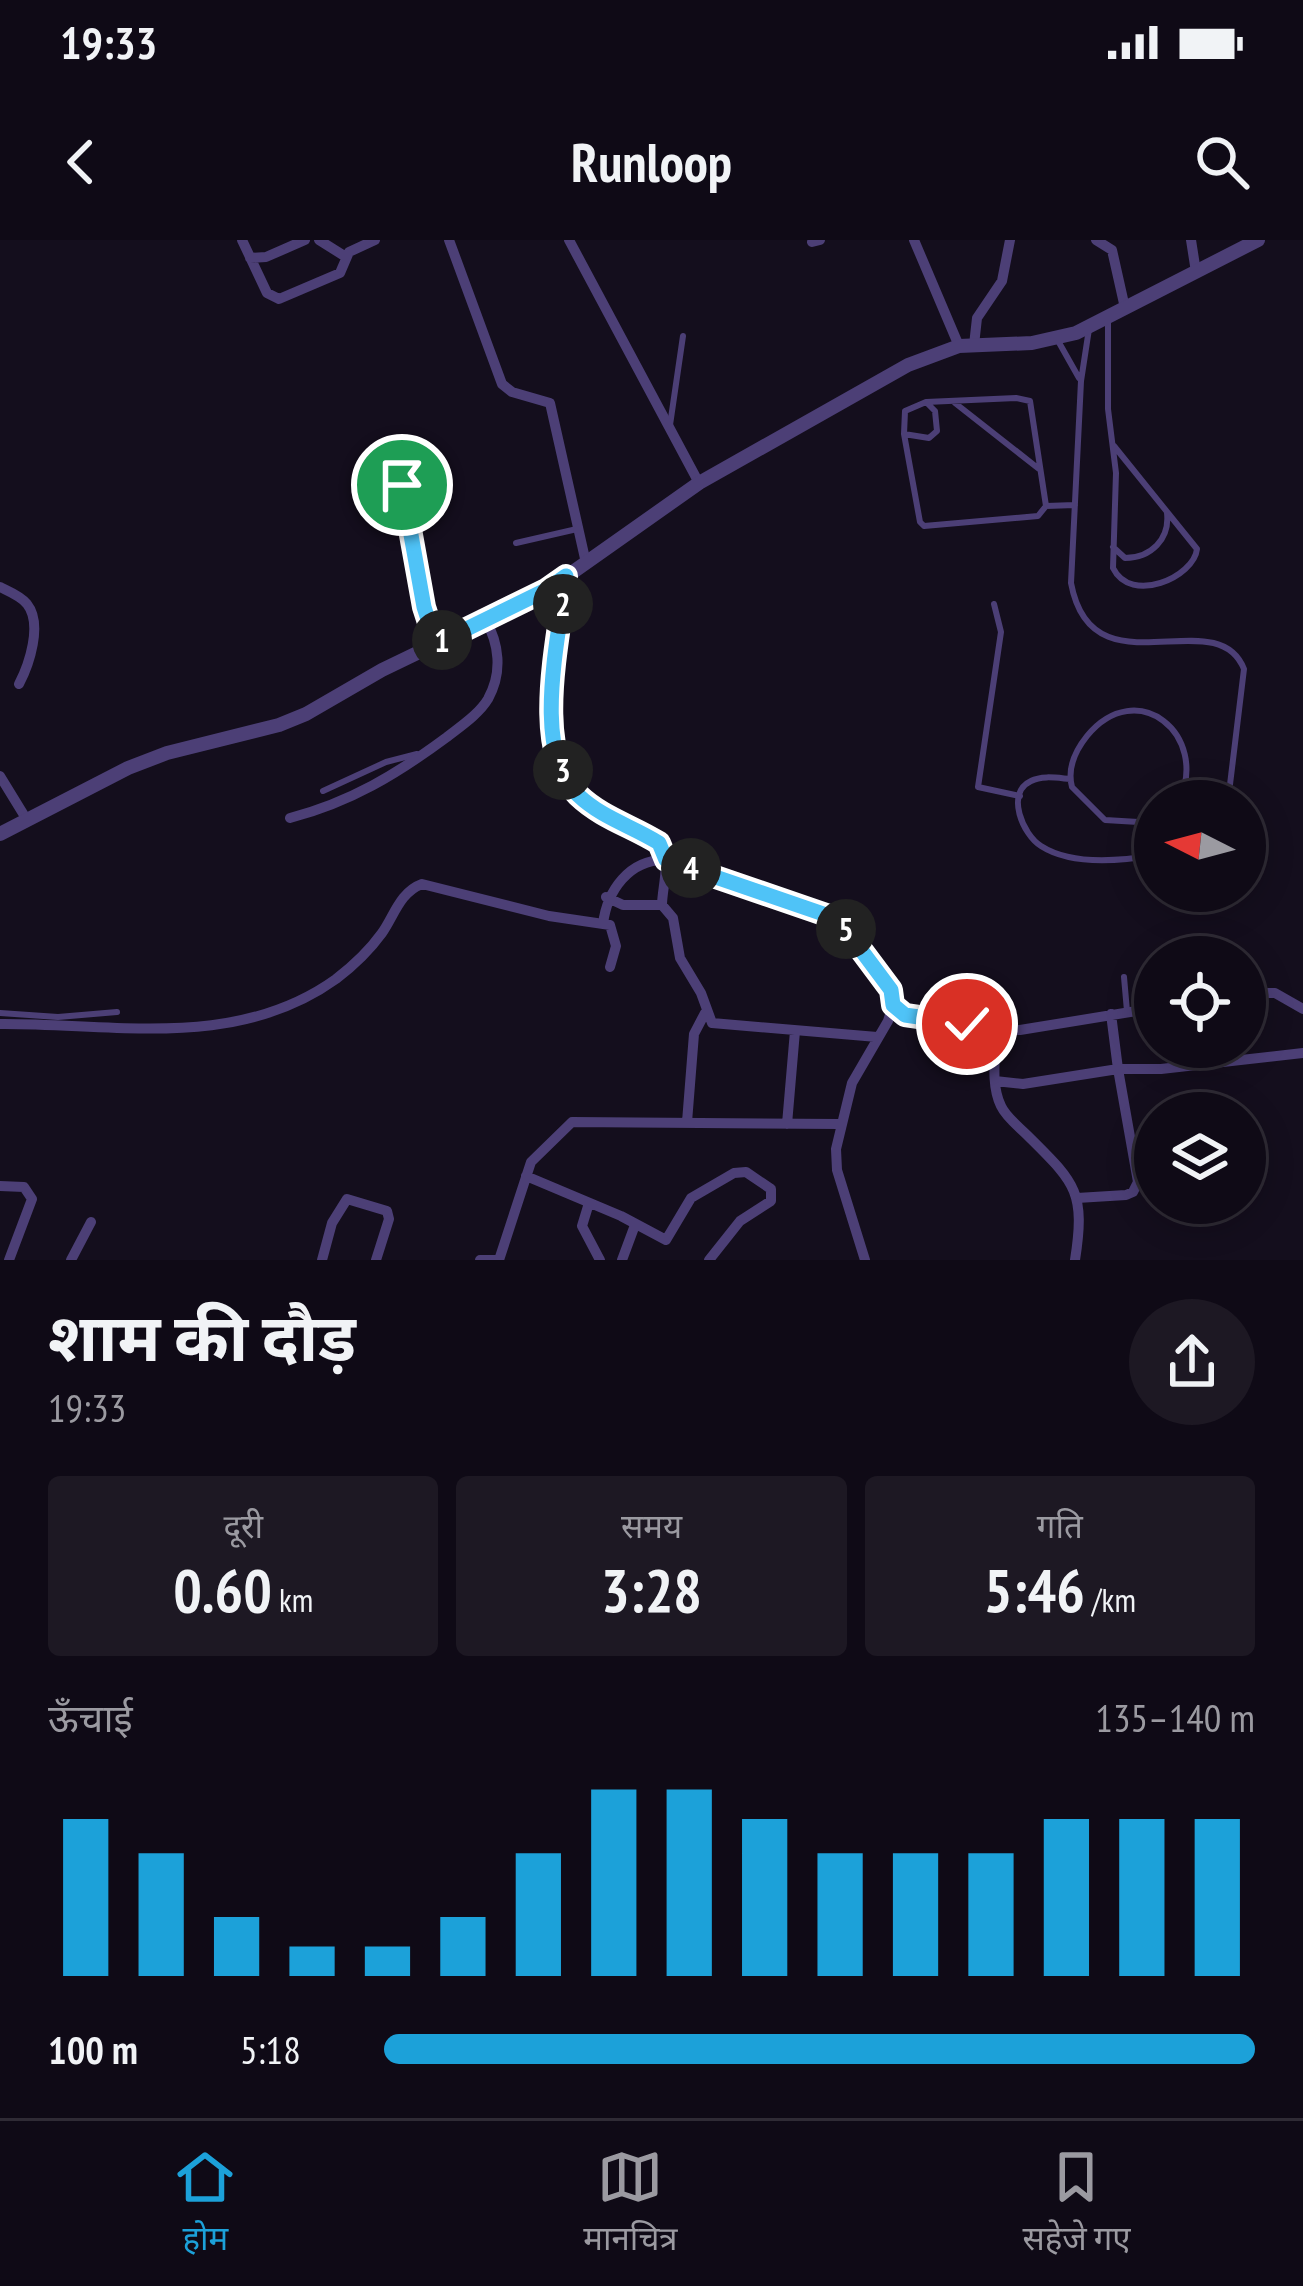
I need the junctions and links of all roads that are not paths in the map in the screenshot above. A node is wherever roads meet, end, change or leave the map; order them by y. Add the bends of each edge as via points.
1 (242, 240) edge
2 (305, 240) edge
3 (319, 240) edge
4 (449, 240) edge
5 (569, 240) edge
6 (914, 240) edge
7 (1010, 240) edge
8 (1096, 240) edge
9 (1191, 240) edge
10 (1258, 240) edge
11 (371, 241) edge
12 (346, 257) junction
13 (250, 258) junction
14 (1196, 272) junction
15 (1125, 308) junction
16 (1108, 316) junction
17 (1090, 326) junction
18 (683, 336) dead end
19 (1057, 339) junction
20 (966, 345) junction
21 (1081, 381) junction
22 (952, 400) junction
23 (926, 402) junction
24 (669, 428) junction
25 (904, 434) junction
26 (1114, 446) junction
27 (381, 448) dead end
28 (1039, 469) junction
29 (699, 483) junction
30 (1076, 505) junction
31 (1046, 506) junction
32 (1166, 508) junction
33 (578, 529) junction
34 (516, 543) dead end
35 (1111, 544) junction
36 (586, 563) junction
37 (566, 576) junction
38 (0, 587) edge
39 (994, 604) dead end
40 (485, 619) junction
41 (436, 644) junction
42 (19, 685) dead end
43 (427, 753) junction
44 (0, 776) edge
45 (1070, 779) junction
46 (1182, 780) edge
47 (1231, 780) edge
48 (323, 791) dead end
49 (1020, 796) junction
50 (290, 818) dead end
51 (27, 820) junction
52 (1134, 822) edge
53 (0, 834) edge
54 (1134, 859) edge
55 (666, 860) junction
56 (606, 897) junction
57 (662, 905) junction
58 (603, 924) junction
59 (610, 967) dead end
60 (1124, 977) dead end
61 (1266, 994) edge
62 (893, 1005) junction
63 (1303, 1008) edge
64 (1134, 1010) edge
65 (1127, 1011) junction
66 (0, 1012) edge
67 (117, 1012) dead end
68 (705, 1013) junction
69 (1111, 1014) junction
70 (0, 1024) edge
71 (996, 1030) junction
72 (795, 1031) junction
73 (877, 1037) junction
74 (1303, 1053) edge
75 (1118, 1069) junction
76 (995, 1081) junction
77 (687, 1122) junction
78 (787, 1124) junction
79 (839, 1124) junction
80 (526, 1176) junction
81 (0, 1186) edge
82 (1077, 1198) junction
83 (589, 1202) junction
84 (91, 1222) dead end
85 (635, 1225) junction
86 (9, 1260) edge
87 (71, 1260) edge
88 (322, 1260) edge
89 (376, 1260) edge
90 (480, 1260) edge
91 (600, 1260) edge
92 (622, 1260) edge
93 (709, 1260) edge
94 (865, 1260) edge
95 (1075, 1260) edge

1 - 13 street
2 - 13 street
3 - 12 street
4 - 33 street via 502,384 550,403
5 - 24 street
6 - 20 street
7 - 20 street via 1002,281
8 - 15 street via 1112,250
9 - 14 street
10 - 14 street
11 - 12 street
12 - 13 street via 340,273 286,298 267,293
14 - 15 street
15 - 16 street
16 - 17 street
16 - 26 lane
17 - 19 street
17 - 21 lane
18 - 24 lane
19 - 20 street
19 - 21 lane
20 - 29 street via 908,364
21 - 30 lane
22 - 23 lane
22 - 28 lane
22 - 28 lane via 1030,401
23 - 25 lane via 905,411
23 - 25 lane via 937,431 929,438
24 - 29 street
25 - 31 lane via 924,526 1038,516
26 - 32 lane
26 - 35 lane
27 - 41 lane via 402,485
28 - 31 lane
29 - 36 street
30 - 31 lane
30 - 47 lane via 1071,583 1088,625 1131,644 1206,640 1238,654 1244,670
32 - 35 lane via 1160,543 1136,558
32 - 35 lane via 1197,549 1189,568 1131,587 1113,568
33 - 34 lane
33 - 36 street
36 - 37 street
37 - 40 street
37 - 55 street via 553,746 574,792 659,843
38 - 42 street via 31,614 32,650
39 - 49 lane via 1001,632 978,788
40 - 41 street
40 - 43 street via 499,649 488,699
41 - 51 street via 306,714 128,768
43 - 48 lane
43 - 50 street via 346,800
44 - 51 street
45 - 46 lane via 1074,756 1102,718 1151,712 1185,752
45 - 49 lane via 1031,780
45 - 52 lane via 1105,820
49 - 54 lane via 1023,824 1037,844 1066,857
51 - 53 street
55 - 56 street via 643,863
55 - 57 street
55 - 62 street via 838,919 891,990
56 - 57 street
56 - 58 street
57 - 68 street
58 - 59 street via 616,938
58 - 70 street via 422,884 356,964 284,1009 178,1030
60 - 65 lane
61 - 63 street
62 - 71 street via 905,1015
62 - 73 street
64 - 65 street
65 - 69 street
66 - 67 lane
68 - 72 street via 731,1027
68 - 77 street via 694,1034
69 - 71 street
69 - 75 street
71 - 76 street
72 - 73 street
72 - 78 street
73 - 79 street
74 - 75 street
75 - 76 street
75 - 82 street via 1138,1182 1126,1195
76 - 82 street via 1003,1111 1061,1169
77 - 78 street
77 - 80 street via 572,1122 536,1155
78 - 79 street
79 - 94 street via 837,1170
80 - 83 street
80 - 90 street via 499,1260
81 - 86 street via 24,1187 32,1198
82 - 95 street
83 - 85 street
83 - 91 street via 582,1226
84 - 87 street
85 - 92 street
85 - 93 street via 666,1240 698,1193 746,1172 771,1189 771,1201 740,1222
88 - 89 street via 347,1199 387,1211

